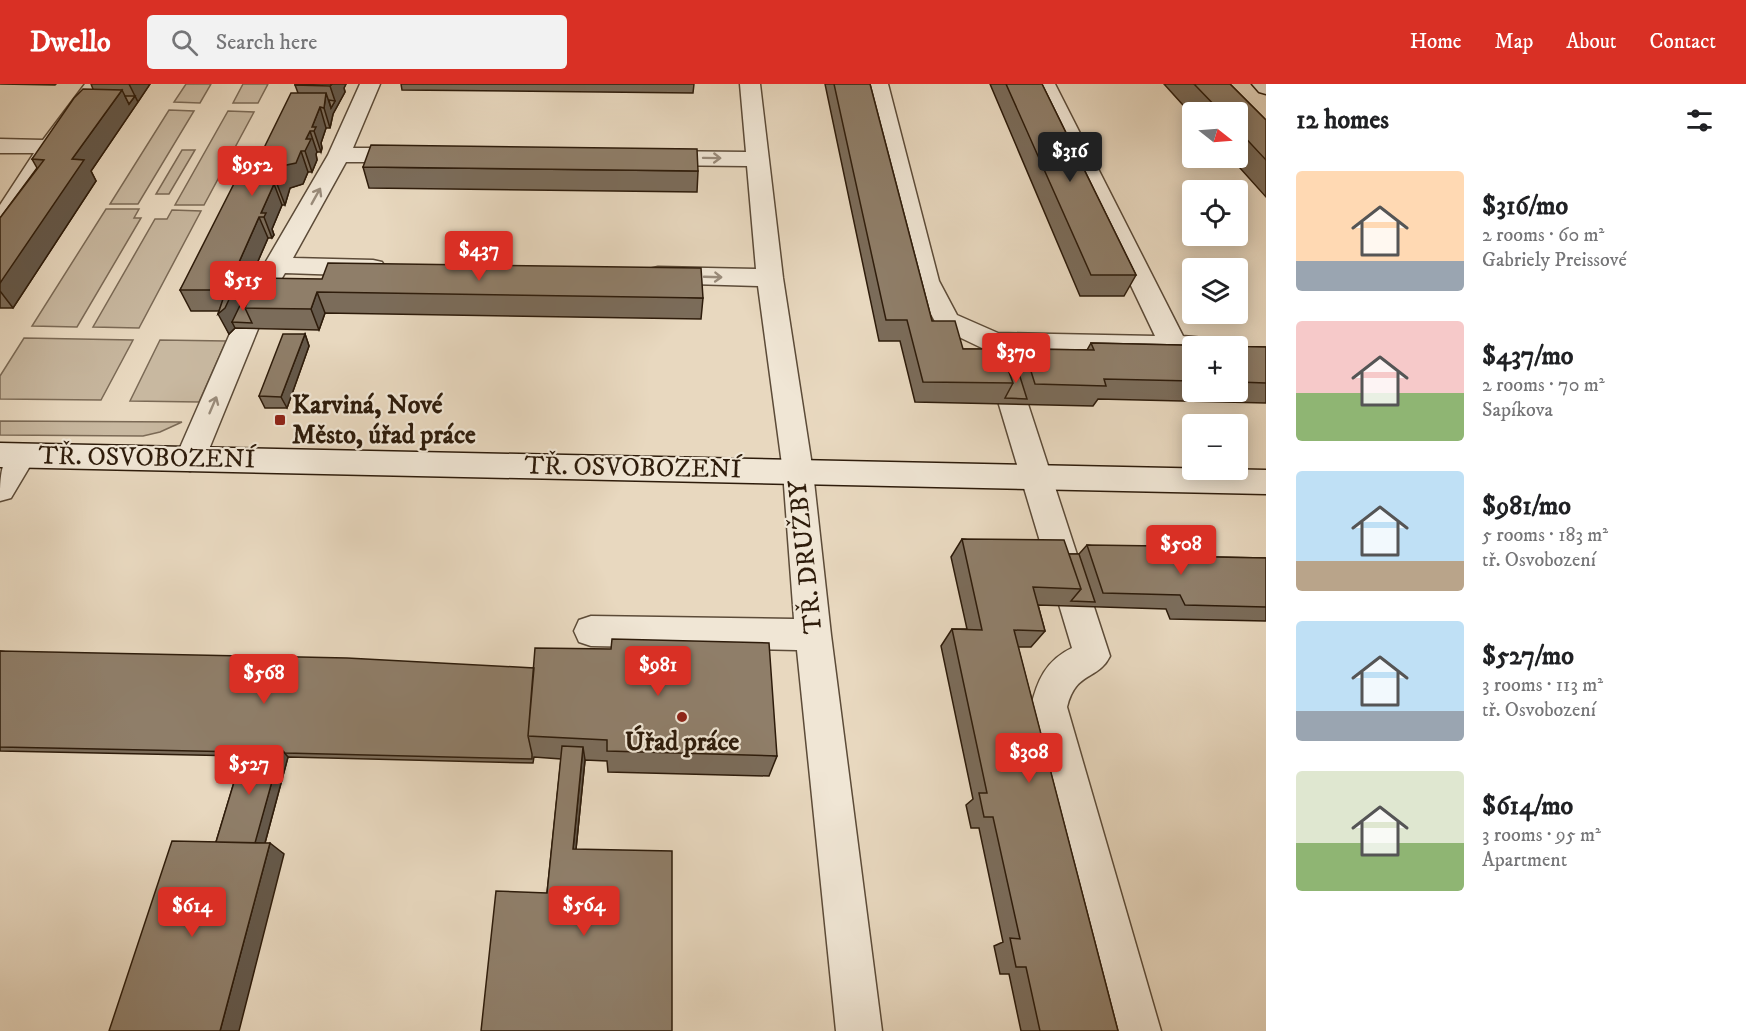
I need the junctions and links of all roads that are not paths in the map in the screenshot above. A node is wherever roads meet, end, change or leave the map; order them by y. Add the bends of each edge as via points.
1 (95, 84) edge
2 (370, 84) edge
3 (750, 84) edge
4 (878, 84) edge
5 (1045, 84) edge
6 (1262, 84) edge
7 (1266, 88) edge
8 (0, 146) edge
9 (49, 147) junction
10 (339, 155) junction
11 (435, 156) edge
12 (626, 158) edge
13 (758, 159) junction
14 (0, 223) edge
15 (277, 265) junction
16 (394, 268) edge
17 (629, 275) edge
18 (770, 278) junction
19 (258, 299) edge
20 (245, 329) edge
21 (994, 342) junction
22 (1174, 346) junction
23 (1182, 346) edge
24 (10, 455) edge
25 (190, 459) junction
26 (798, 472) junction
27 (1038, 478) junction
28 (1266, 482) edge
29 (0, 489) edge
30 (591, 631) dead end
31 (813, 635) junction
32 (859, 1031) edge
33 (1138, 1031) edge

1 - 9 street
2 - 10 street
3 - 13 street, TŘ. DRUŽBY
4 - 21 street via 927,281 947,321
5 - 22 street
6 - 7 street
8 - 9 street
9 - 14 street
10 - 11 street
15 -> 10 street
12 -> 13 street
13 - 18 street, TŘ. DRUŽBY
15 - 16 street
15 - 19 street
17 -> 18 street
18 - 26 street, TŘ. DRUŽBY
25 -> 20 street
21 - 22 street
21 - 27 street
22 - 23 street
24 - 25 street, TŘ. OSVOBOZENÍ
24 - 29 street
25 - 26 street, TŘ. OSVOBOZENÍ
26 - 27 street, TŘ. OSVOBOZENÍ
26 - 31 street, TŘ. DRUŽBY
27 - 28 street, TŘ. OSVOBOZENÍ
27 - 33 street via 1092,656 1071,665 1054,681 1049,707
30 - 31 street
31 - 32 street, TŘ. DRUŽBY

